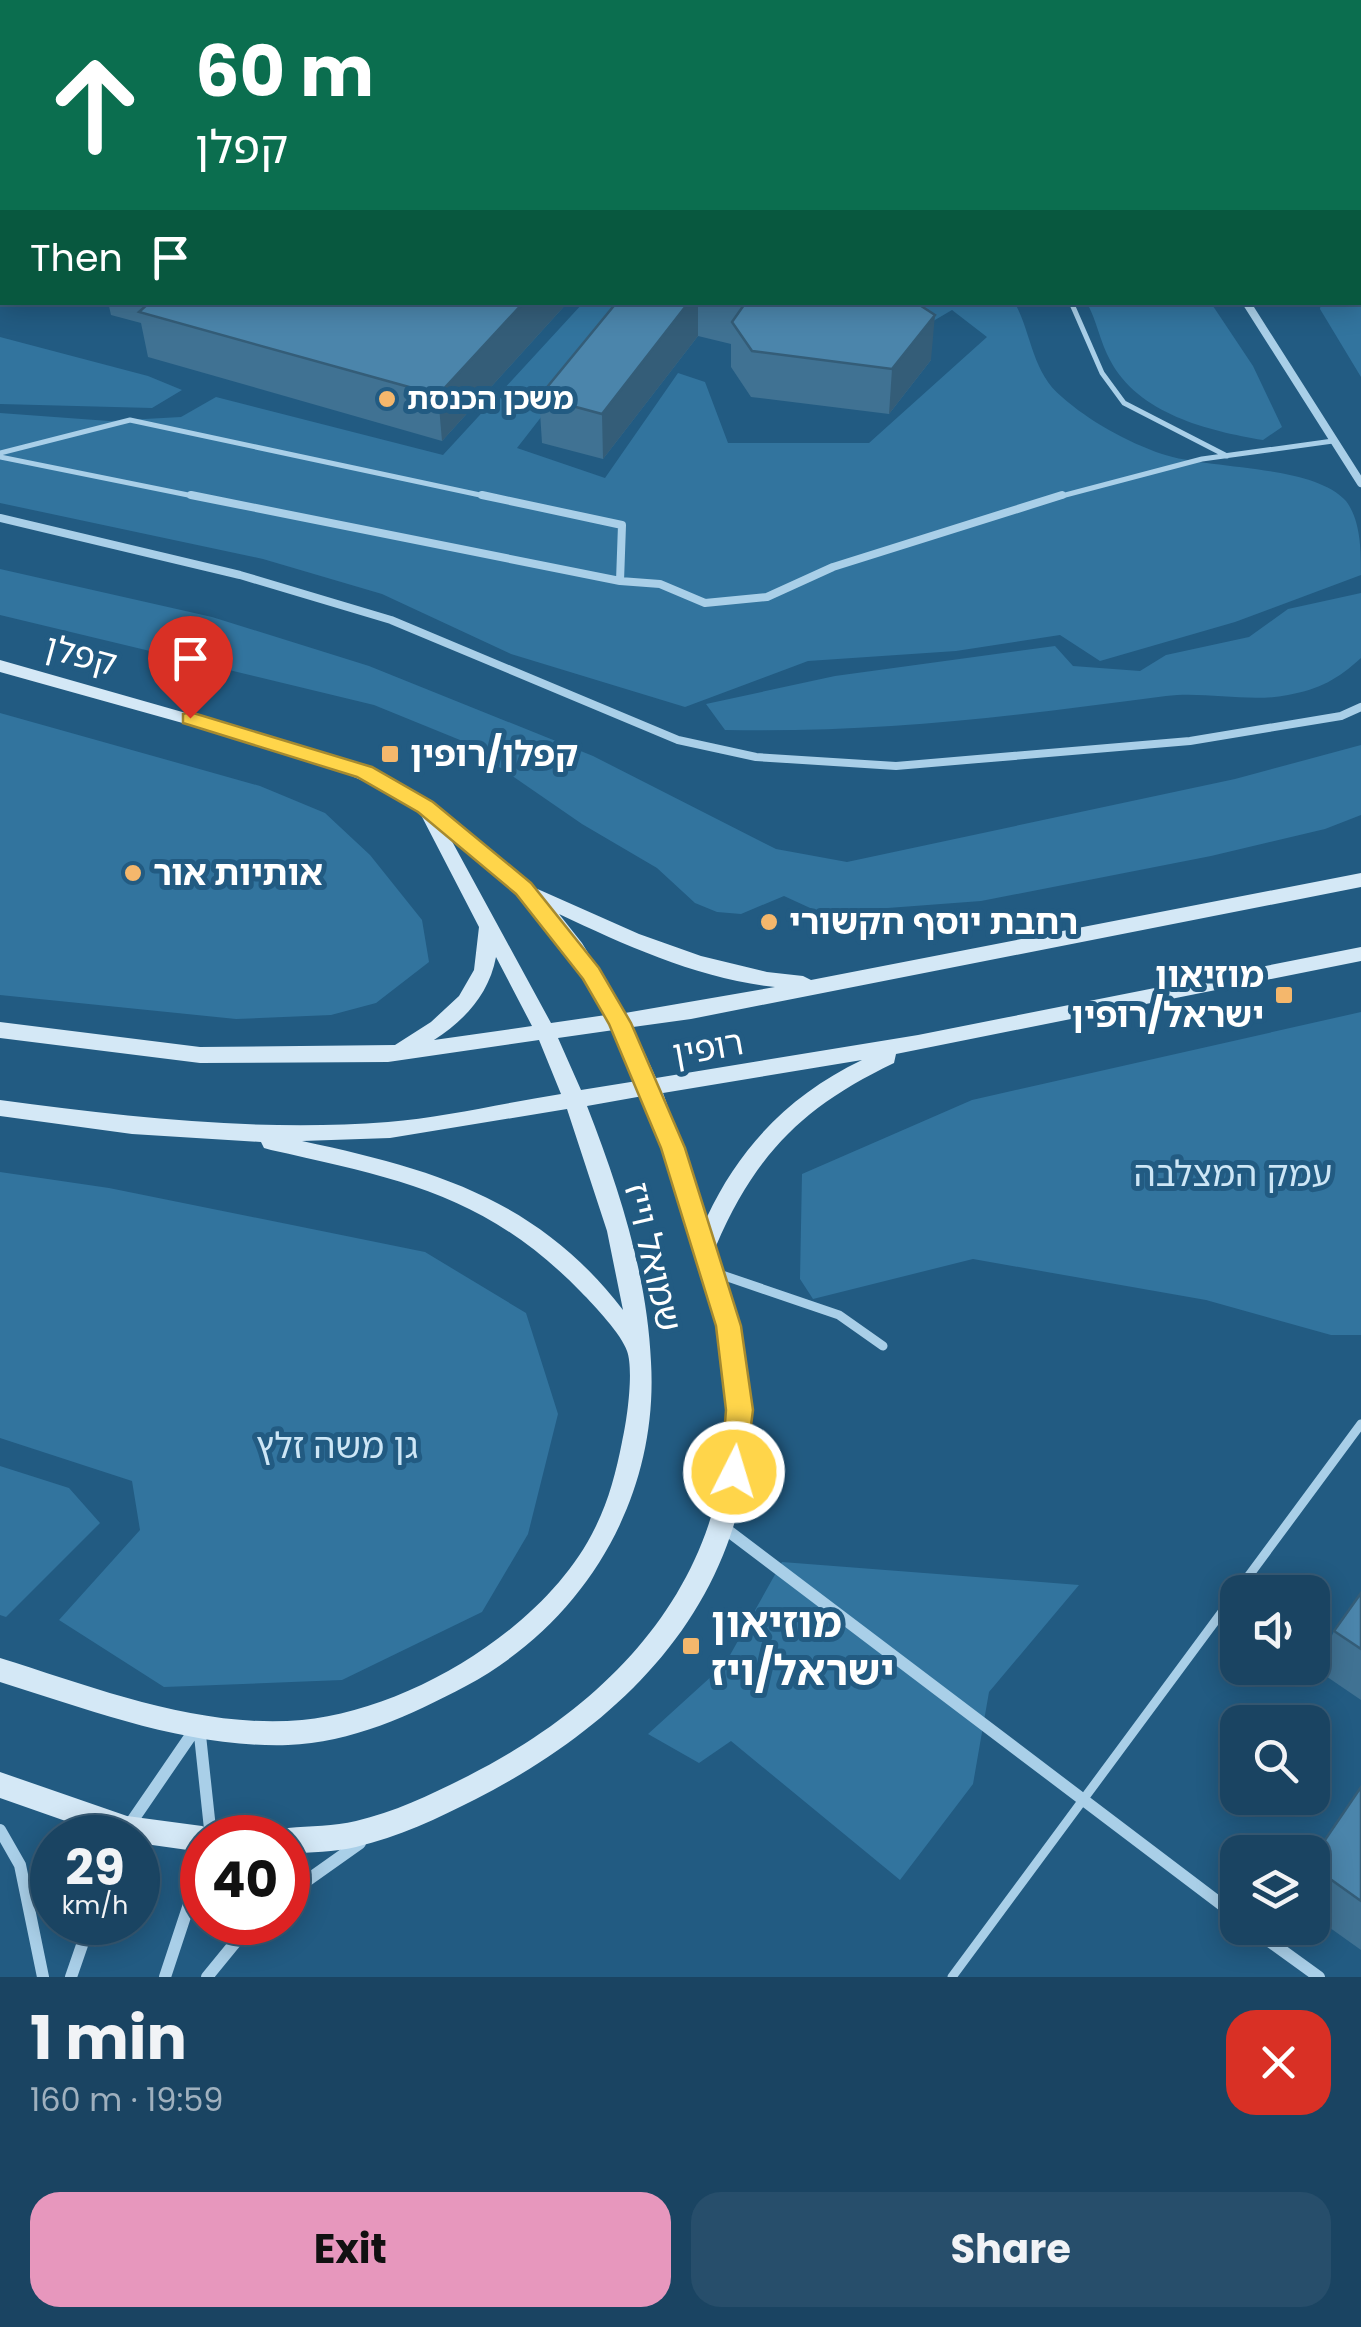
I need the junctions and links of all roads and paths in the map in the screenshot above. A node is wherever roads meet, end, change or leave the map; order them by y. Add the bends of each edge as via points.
1 (1072, 305) edge
2 (1248, 305) edge
3 (1333, 441) junction
4 (0, 455) edge
5 (1227, 456) junction
6 (1361, 482) edge
7 (0, 518) edge
8 (620, 581) junction
9 (0, 666) edge
10 (1361, 707) edge
11 (426, 807) junction
12 (1361, 880) edge
13 (524, 888) junction
14 (486, 925) junction
15 (1361, 954) edge
16 (830, 986) junction
17 (620, 1023) junction
18 (0, 1030) edge
19 (546, 1033) junction
20 (918, 1044) junction
21 (388, 1054) junction
22 (650, 1091) junction
23 (573, 1104) junction
24 (0, 1108) edge
25 (234, 1134) junction
26 (705, 1247) junction
27 (712, 1272) junction
28 (883, 1346) dead end
29 (640, 1350) junction
30 (1361, 1424) edge
31 (722, 1527) junction
32 (0, 1670) edge
33 (199, 1725) junction
34 (0, 1785) edge
35 (1081, 1802) junction
36 (422, 1811) junction
37 (78, 1815) edge
38 (137, 1815) edge
39 (208, 1815) edge
40 (0, 1830) edge
41 (310, 1839) edge
42 (310, 1877) edge
43 (1220, 1905) edge
44 (180, 1932) edge
45 (82, 1945) edge
46 (234, 1945) edge
47 (1275, 1945) edge
48 (43, 1977) edge
49 (71, 1977) edge
50 (165, 1977) edge
51 (208, 1977) edge
52 (952, 1977) edge
53 (1319, 1977) edge

1 - 5 lane via 1102,373 1124,403
2 - 3 street
3 - 5 lane
3 - 6 street
4 - 8 lane
4 - 8 lane via 130,420 622,525
5 - 8 lane via 1102,482 833,567 767,597 704,603 660,584
7 - 10 lane via 240,575 391,620 662,734 756,758 916,764 1190,741
9 - 11 street, קפלן via 311,753 364,772
11 - 13 street, קפלן
11 - 14 street
12 - 16 street, רופין
13 - 16 street via 706,968
13 - 17 street, קפלן
14 - 19 street
14 - 21 street via 490,952 471,997 446,1023
15 - 20 street, רופין
16 - 17 street, רופין
17 - 19 street, רופין
17 - 22 street, קפלן
18 - 21 street, רופין via 200,1055
19 - 21 street, רופין
19 - 23 street, שמואל וייז
20 - 22 street, רופין
20 - 26 street via 841,1077 795,1110 733,1184
22 - 23 street, רופין
22 - 26 street, שמואל וייז
23 - 25 street, רופין via 390,1130
23 - 29 street, שמואל וייז via 632,1294
24 - 25 street, רופין
25 - 29 street via 406,1173 498,1210 601,1293
26 - 27 street, שמואל וייז
27 - 28 lane via 839,1315
27 - 31 street, שמואל וייז via 740,1410
29 - 33 street, שמואל וייז via 638,1420 621,1501 599,1552 541,1618 450,1684 354,1722 286,1733
30 - 35 lane
31 - 35 street
31 - 36 street, שמואל וייז via 694,1595 614,1693 567,1734 504,1774
32 - 33 street, שמואל וייז
33 - 38 street
33 - 39 street
34 - 37 street
35 - 43 street
35 - 52 lane
36 - 41 street, שמואל וייז via 352,1834
36 - 42 street
40 - 48 street via 20,1865
44 - 50 street
45 - 49 street
46 - 51 street
47 - 53 street

